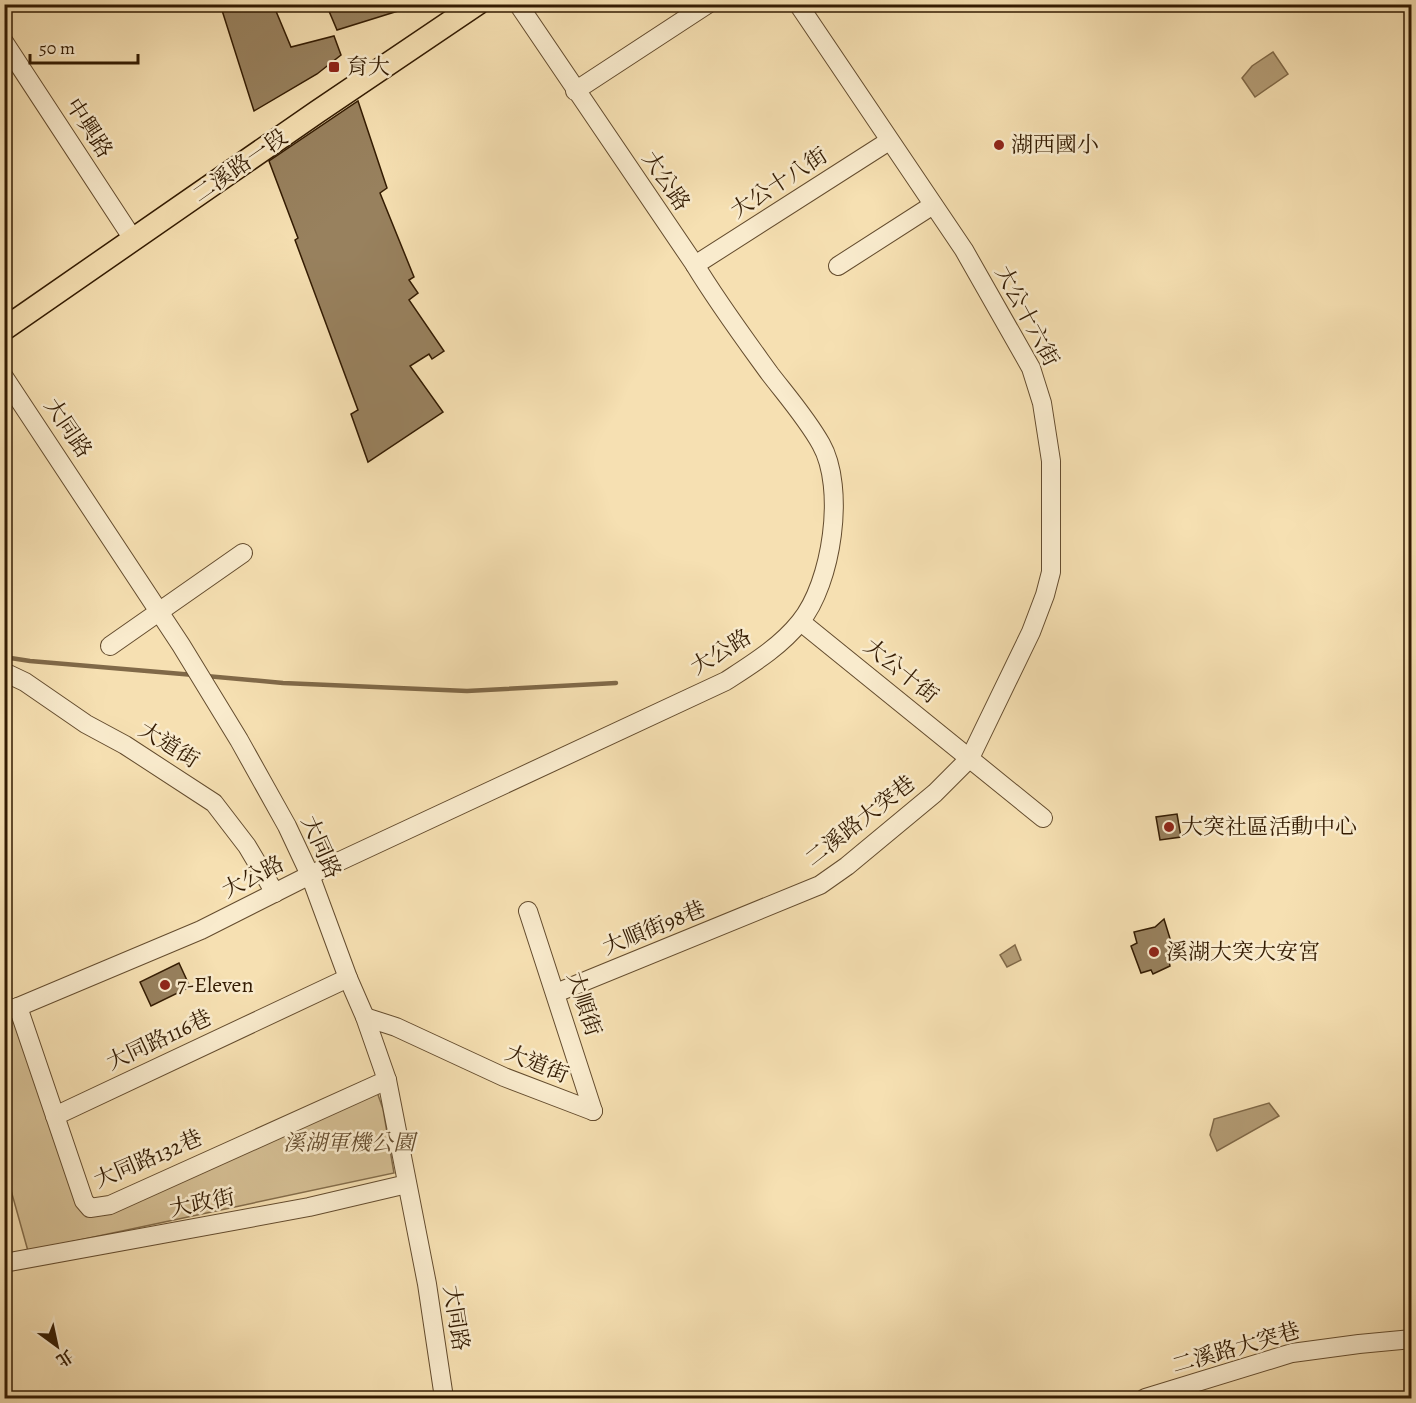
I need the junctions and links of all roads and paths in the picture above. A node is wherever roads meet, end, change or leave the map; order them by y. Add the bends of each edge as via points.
1 (450, 4) edge
2 (477, 4) edge
3 (518, 4) edge
4 (708, 4) edge
5 (798, 4) edge
6 (4, 42) edge
7 (575, 91) junction
8 (889, 141) junction
9 (933, 205) junction
10 (129, 233) junction
11 (695, 265) junction
12 (838, 266) dead end
13 (4, 312) edge
14 (4, 329) edge
15 (4, 377) edge
16 (243, 553) dead end
17 (158, 610) junction
18 (801, 622) junction
19 (110, 646) dead end
20 (4, 672) edge
21 (970, 758) junction
22 (1043, 818) dead end
23 (310, 875) junction
24 (275, 893) junction
25 (528, 911) dead end
26 (737, 920) joint
27 (348, 978) junction
28 (556, 993) junction
29 (11, 1009) edge
30 (365, 1017) junction
31 (387, 1080) junction
32 (593, 1111) joint
33 (55, 1116) junction
34 (407, 1184) junction
35 (4, 1263) edge
36 (1412, 1339) edge
37 (444, 1398) edge
38 (1145, 1398) edge

1 - 10 main road, 二溪路一段
2 - 10 main road, 二溪路一段
3 - 7 street, 大公路
4 - 7 street
5 - 8 street, 大公十六街
6 - 10 street, 中興路
7 - 11 street, 大公路
8 - 9 street, 大公十六街
8 - 11 street, 大公十八街
9 - 12 street
9 - 21 street, 大公十六街 via 984,283 1031,368 1042,403 1050,461 1051,572 1045,595
10 - 13 main road, 二溪路一段
10 - 14 main road, 二溪路一段
11 - 18 street, 大公路 via 822,445 833,506 830,553 823,578
15 - 17 street, 大同路
16 - 17 street
17 - 19 street
17 - 23 street, 大同路 via 239,740
18 - 21 street, 大公十街
18 - 23 street, 大公路 via 764,656 726,681
20 - 24 street, 大道街 via 214,803 247,846
21 - 22 street, 大公十街
21 - 26 street, 二溪路大突巷 via 935,793 820,885
23 - 24 street, 大公路
23 - 27 street, 大同路
24 - 29 street, 大公路 via 201,930
25 - 28 street, 大順街
26 - 28 street, 大順街98巷
27 - 30 street, 大同路
27 - 33 street, 大同路116巷
28 - 32 street, 大順街
29 - 33 street, 大同路132巷
30 - 31 street, 大同路
30 - 32 street, 大道街
31 - 33 street, 大同路132巷 via 110,1205 90,1208 84,1201
31 - 34 street, 大同路
34 - 35 street, 大政街 via 298,1209
34 - 37 street, 大同路
36 - 38 street, 二溪路大突巷 via 1292,1353

